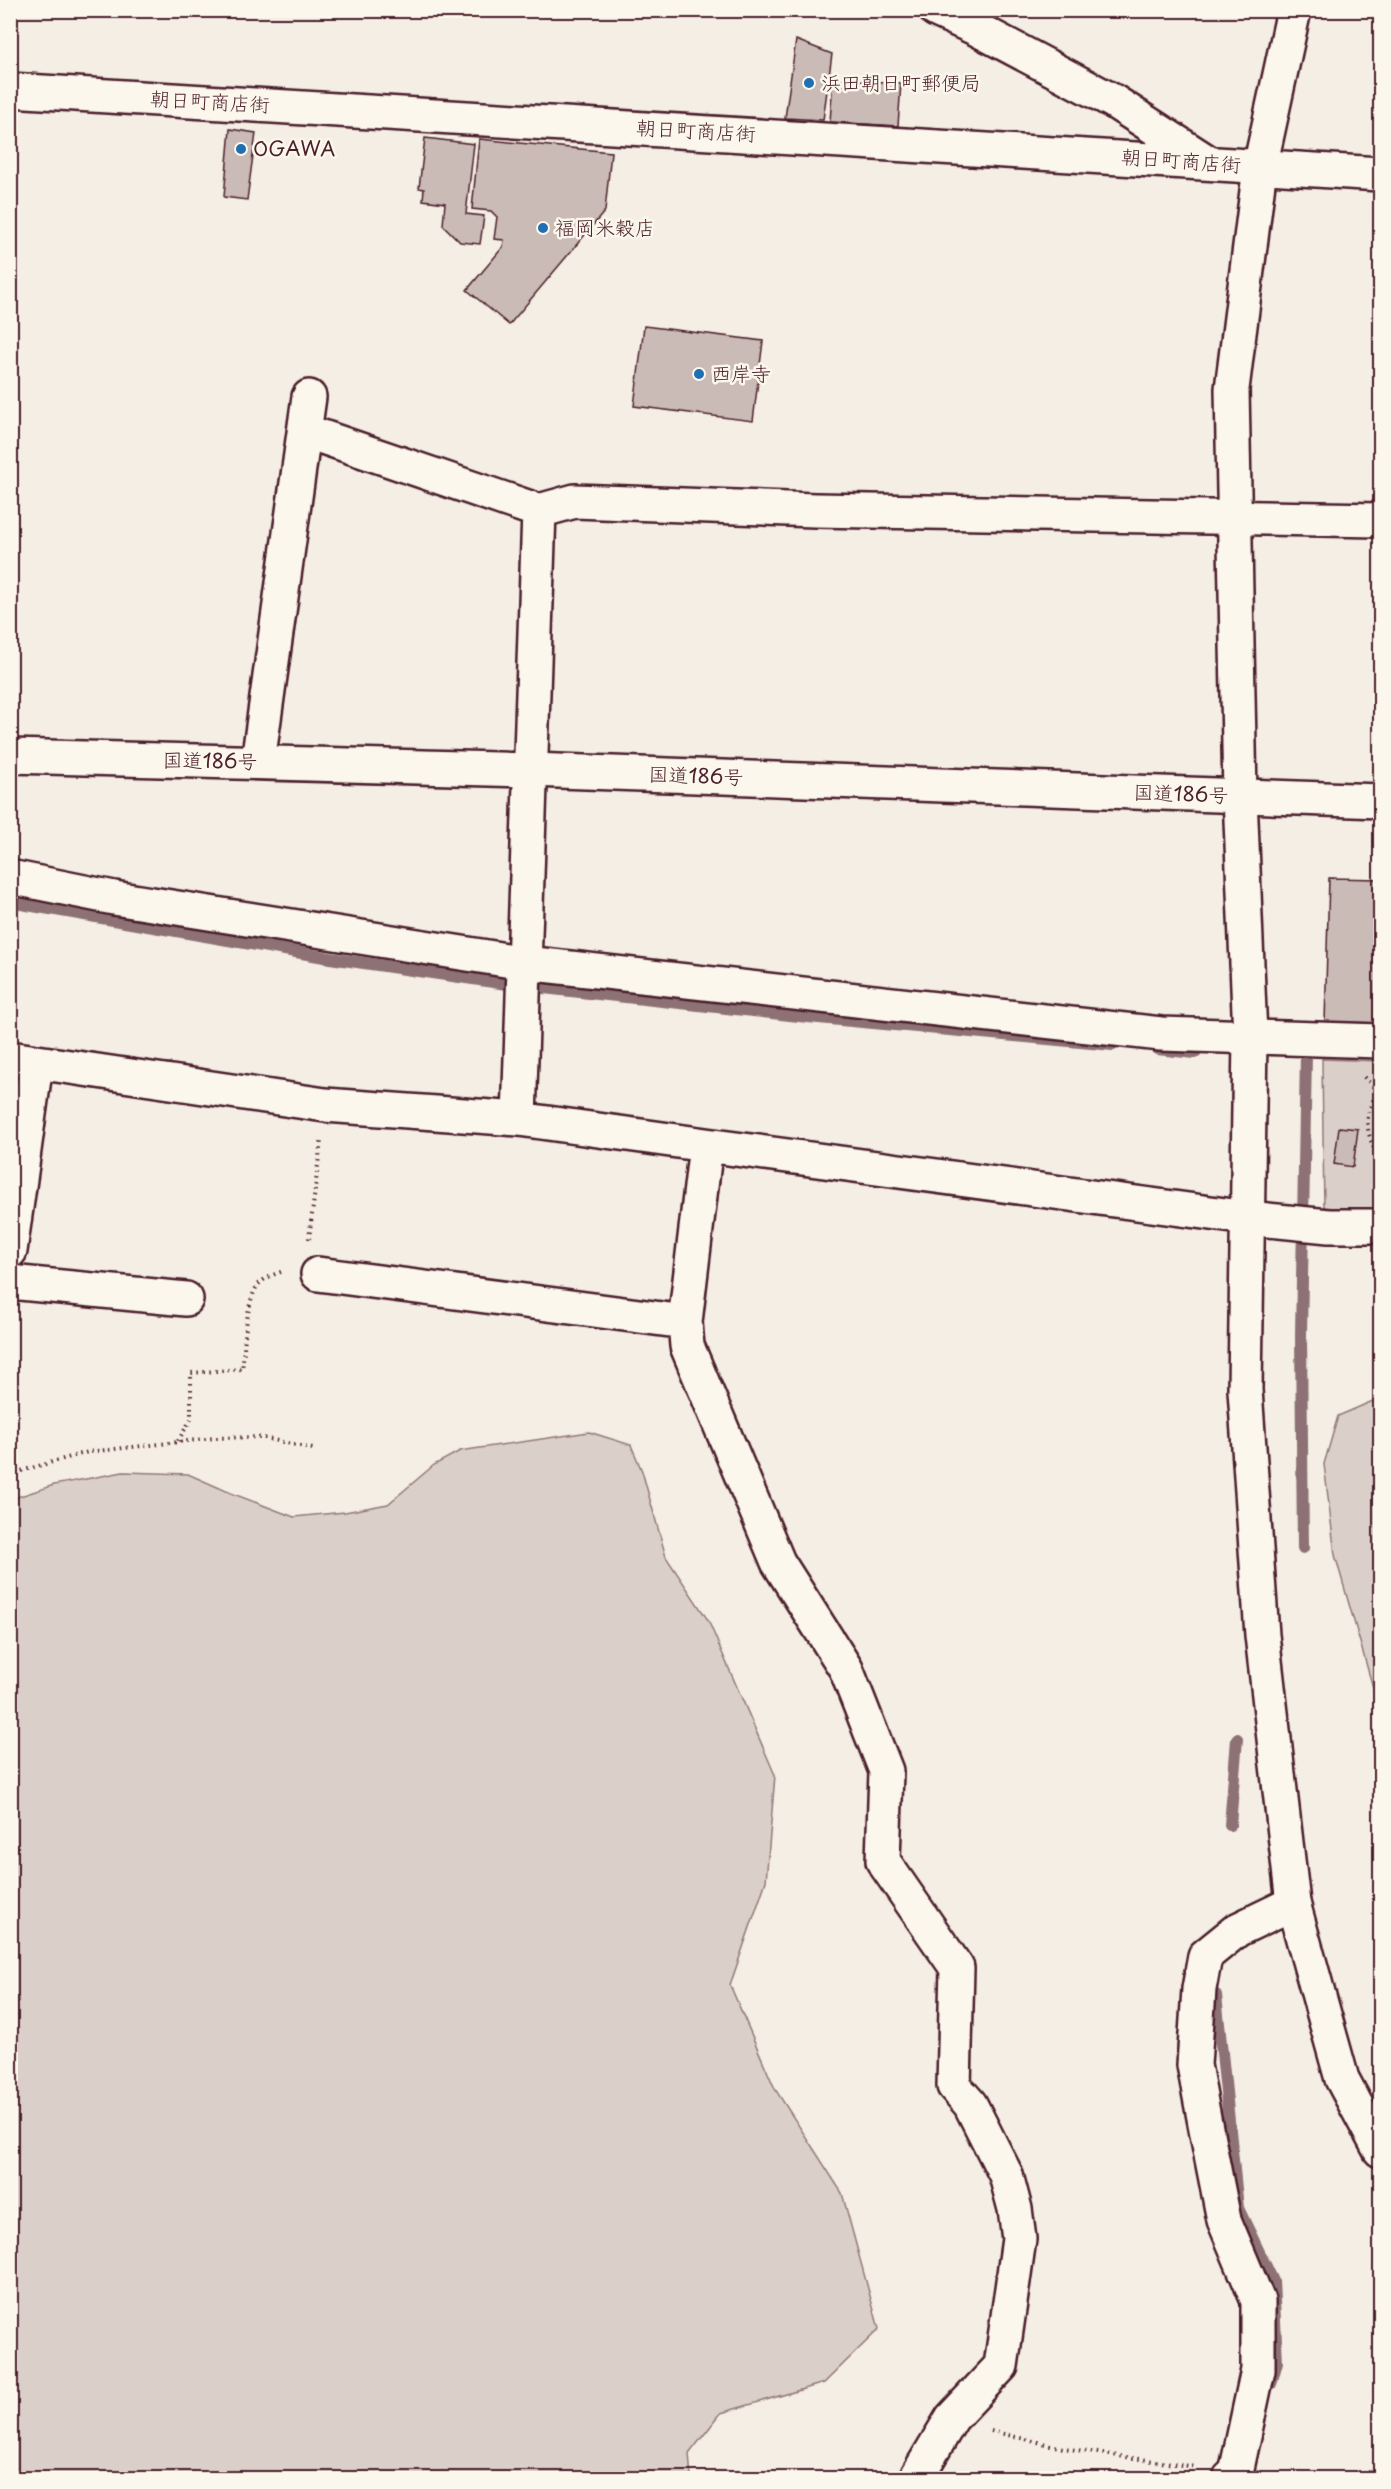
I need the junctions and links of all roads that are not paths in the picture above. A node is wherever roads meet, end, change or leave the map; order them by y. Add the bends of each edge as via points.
1 (936, 10) edge
2 (1294, 10) edge
3 (10, 90) edge
4 (1209, 162) junction
5 (1260, 167) junction
6 (1380, 174) edge
7 (309, 397) dead end
8 (305, 431) junction
9 (539, 511) junction
10 (1234, 516) junction
11 (1380, 520) edge
12 (10, 756) edge
13 (258, 762) junction
14 (531, 770) junction
15 (1240, 796) junction
16 (1380, 801) edge
17 (10, 877) edge
18 (525, 963) junction
19 (1250, 1036) junction
20 (1380, 1041) edge
21 (23, 1061) edge
22 (519, 1119) junction
23 (706, 1145) junction
24 (1248, 1218) junction
25 (1380, 1226) edge
26 (10, 1251) edge
27 (306, 1272) road end
28 (10, 1282) edge
29 (186, 1299) dead end
30 (685, 1322) junction
31 (1293, 1904) junction
32 (1380, 2150) edge
33 (1233, 2476) edge
34 (916, 2478) edge

1 - 4 main road via 1113,101
2 - 5 main road
3 - 4 main road, 朝日町商店街
4 - 5 main road, 朝日町商店街
5 - 6 main road, 朝日町商店街
5 - 10 main road via 1232,389
7 - 8 main road
8 - 9 main road
8 - 13 main road
9 - 10 main road via 575,501 827,510
9 - 14 main road
10 - 11 main road
10 - 15 main road
12 - 13 main road, 国道186号
13 - 14 main road, 国道186号
14 - 15 main road, 国道186号
14 - 18 main road
15 - 16 main road, 国道186号
15 - 19 main road
17 - 18 main road via 114,898
18 - 19 main road via 1161,1034
18 - 22 main road
19 - 20 main road
19 - 24 main road
21 - 22 main road via 325,1105
21 - 26 main road
22 - 23 main road
23 - 24 main road
23 - 30 main road
24 - 25 main road via 1329,1226
24 - 31 main road via 1245,1390 1253,1517 1262,1635
27 - 30 main road
28 - 29 main road
30 - 34 main road via 691,1358 778,1563 846,1669 886,1771 883,1861 957,1968 954,2086 970,2104 1006,2175 1015,2209 1019,2239 1001,2367 952,2418
31 - 32 main road via 1342,2079
31 - 33 main road via 1238,1930 1205,1956 1199,1989 1194,2065 1224,2220 1258,2301 1258,2370

